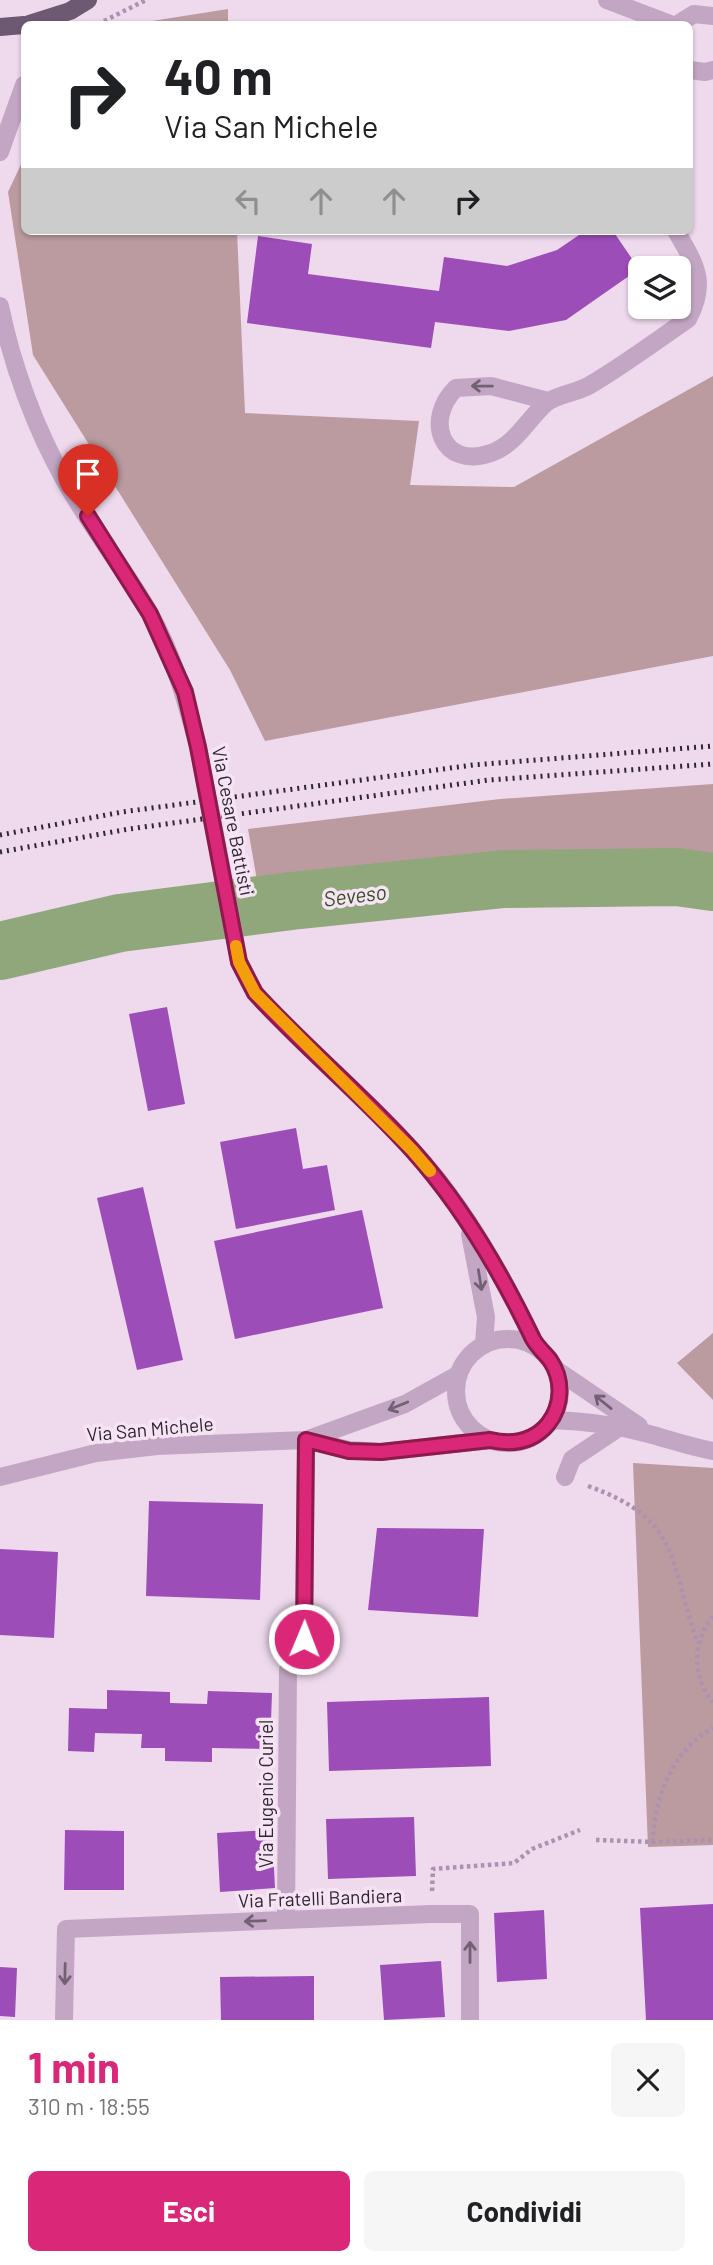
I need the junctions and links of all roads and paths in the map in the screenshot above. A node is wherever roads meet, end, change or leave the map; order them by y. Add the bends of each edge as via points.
1 (88, 0) edge
2 (146, 0) edge
3 (607, 0) edge
4 (713, 16) edge
5 (64, 18) edge
6 (104, 21) edge
7 (662, 21) edge
8 (683, 21) edge
9 (21, 25) edge
10 (0, 27) edge
11 (693, 70) edge
12 (713, 70) edge
13 (21, 93) edge
14 (0, 152) edge
15 (678, 235) edge
16 (0, 306) edge
17 (548, 401) junction
18 (465, 1217) junction
19 (484, 1344) junction
20 (537, 1348) junction
21 (555, 1369) junction
22 (459, 1374) junction
23 (551, 1420) junction
24 (620, 1427) junction
25 (652, 1434) junction
26 (306, 1440) junction
27 (490, 1440) junction
28 (713, 1451) edge
29 (0, 1477) edge
30 (565, 1477) joint
31 (713, 1616) edge
32 (304, 1639) dead end
33 (698, 1643) junction
34 (288, 1668) dead end
35 (713, 1702) edge
36 (713, 1728) edge
37 (580, 1830) dead end
38 (596, 1840) dead end
39 (713, 1840) edge
40 (653, 1842) junction
41 (431, 1914) junction
42 (286, 1920) junction
43 (64, 2020) edge
44 (470, 2020) edge

1 - 5 main road
2 - 6 path
3 - 7 street
4 - 8 street via 694,14
9 - 10 main road
11 - 12 street
13 - 14 street
15 - 17 street via 700,284 688,318 588,387
16 - 18 street, Via Cesare Battisti, bridge via 23,387 65,481 150,614 185,692 239,962 255,993 412,1150
17 -> 17 street via 491,386 456,388 443,407 441,436 458,455 494,453
18 -> 19 street, Via Cesare Battisti via 486,1317
18 - 20 street, Via Cesare Battisti
19 - 20 street via 514,1339
19 - 22 street via 465,1361
20 - 21 street
21 - 23 street via 560,1390
25 -> 21 street
22 -> 26 street, Via San Michele via 405,1404
22 - 27 street via 460,1411 475,1432
23 - 24 street
23 - 27 street via 520,1442
24 - 25 street
24 - 30 street via 572,1458
25 - 28 street via 682,1446
26 - 27 street, Via San Michele via 349,1451 381,1452
26 - 29 street, Via San Michele via 96,1453
26 - 32 street
30 - 33 path via 622,1498 653,1522 673,1559
31 - 33 path
33 - 35 path via 699,1678
34 - 42 street, Via Eugenio Curiel
36 - 40 path via 692,1744 664,1785 653,1823
37 - 41 path via 532,1849 514,1863 433,1869
38 - 40 path
39 - 40 path
41 - 42 street, Via Fratelli Bandiera
44 -> 41 street, Via Fratelli Bandiera via 470,1914
42 -> 43 street, Via Fratelli Bandiera via 66,1929

